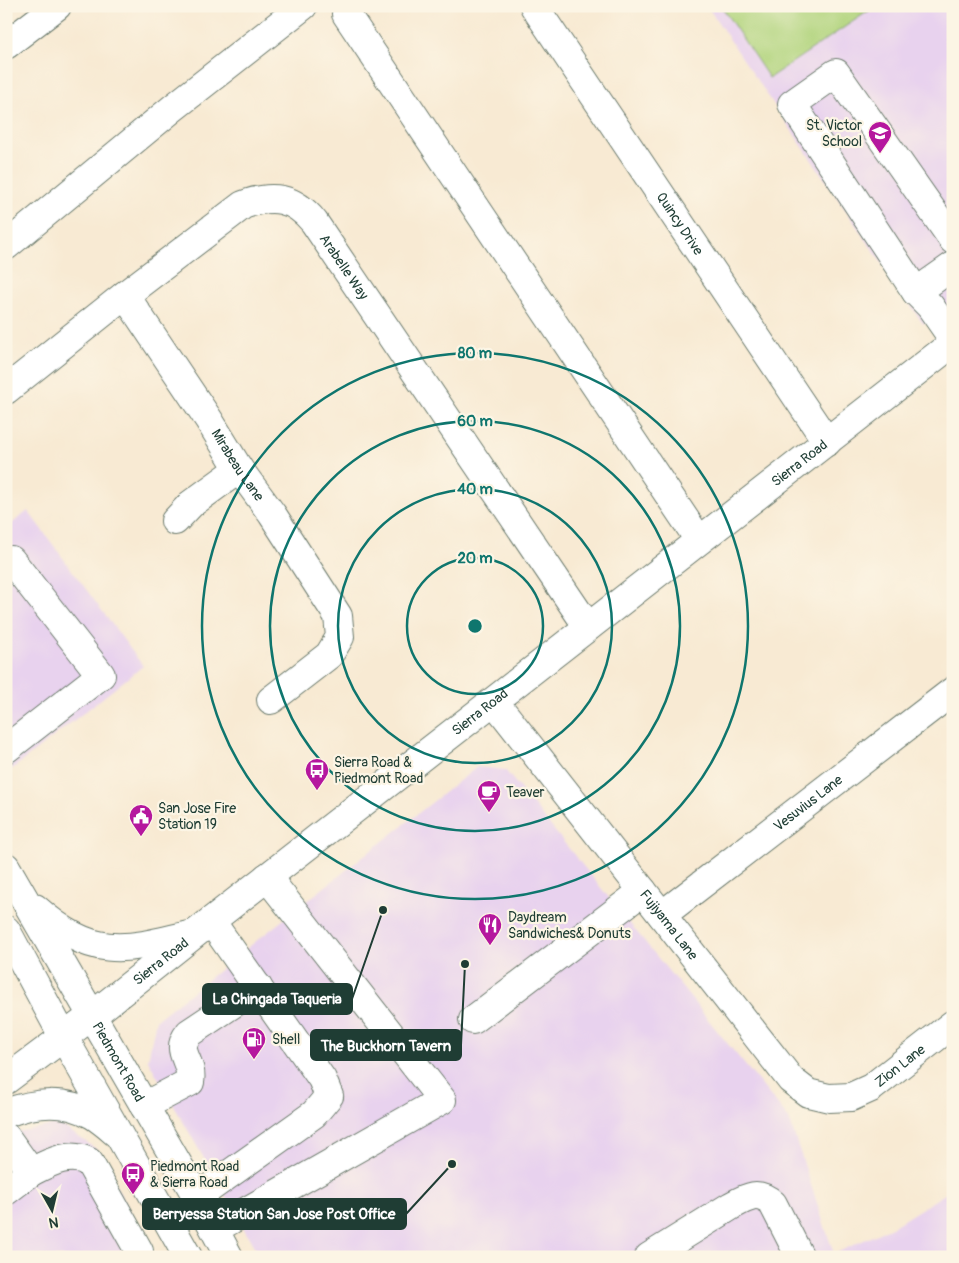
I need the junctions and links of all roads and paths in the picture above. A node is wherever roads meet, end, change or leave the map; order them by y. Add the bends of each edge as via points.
1 (57, 6) edge
2 (303, 6) edge
3 (534, 6) edge
4 (346, 14) dead end
5 (6, 45) edge
6 (953, 240) edge
7 (6, 246) edge
8 (953, 266) edge
9 (916, 292) junction
10 (125, 295) junction
11 (953, 338) edge
12 (953, 344) edge
13 (6, 390) edge
14 (827, 442) junction
15 (240, 470) junction
16 (175, 521) dead end
17 (699, 540) junction
18 (6, 563) edge
19 (588, 627) junction
20 (953, 690) edge
21 (271, 700) dead end
22 (494, 701) junction
23 (6, 749) edge
24 (6, 867) edge
25 (267, 877) junction
26 (642, 891) junction
27 (23, 897) junction
28 (662, 915) junction
29 (202, 927) junction
30 (6, 930) edge
31 (258, 987) junction
32 (93, 1015) junction
33 (473, 1020) dead end
34 (953, 1024) edge
35 (63, 1036) junction
36 (6, 1080) edge
37 (871, 1088) joint
38 (144, 1106) junction
39 (6, 1113) edge
40 (118, 1134) junction
41 (6, 1137) edge
42 (31, 1172) junction
43 (6, 1191) edge
44 (197, 1197) junction
45 (215, 1229) junction
46 (172, 1230) junction
47 (136, 1254) edge
48 (188, 1257) edge
49 (229, 1257) edge
50 (649, 1257) edge
51 (800, 1257) edge

1 - 5 street
2 - 7 street
3 - 14 street, Quincy Drive
4 - 17 street
6 - 9 street via 836,73 792,104
8 - 9 street
9 - 11 street
10 - 13 street, Arabelle Way
10 - 15 street, Mirabeau Lane
10 - 19 street, Arabelle Way via 243,205 259,199 276,198 292,203 306,213
12 - 14 street, Sierra Road
14 - 17 street, Sierra Road
15 - 16 street via 192,504
15 - 21 street, Mirabeau Lane via 338,616 340,637 329,655
17 - 19 street, Sierra Road
18 - 23 street via 11,560 101,675
19 - 22 street, Sierra Road
20 - 28 street, Vesuvius Lane
22 - 25 street, Sierra Road
22 - 26 street, Fujiyama Lane
24 - 27 street, Piedmont Road
25 - 29 street, Sierra Road
25 - 45 street via 442,1100
26 - 28 street, Fujiyama Lane
26 - 33 street
27 - 29 street via 76,938 99,946 145,946
27 - 32 street, Piedmont Road
28 - 37 street, Fujiyama Lane via 791,1080 808,1093 829,1098 851,1097
29 - 31 street
29 - 32 street, Sierra Road
30 - 35 street
31 - 38 street via 183,1040 182,1049 192,1071 190,1082
31 - 44 street via 322,1079 329,1096 314,1114
32 - 35 street, Sierra Road
32 - 38 street, Piedmont Road
34 - 37 street, Zion Lane
35 - 36 street, Sierra Road
35 - 40 street
38 - 44 street, Piedmont Road
39 - 40 street via 26,1105 54,1103 92,1114
40 - 46 street
41 - 42 street
42 - 43 street
42 - 47 street via 65,1158 89,1162
44 - 45 street, Piedmont Road
45 - 49 street, Piedmont Road
46 - 47 street
46 - 48 street
50 - 51 street via 745,1198 758,1195 773,1204

